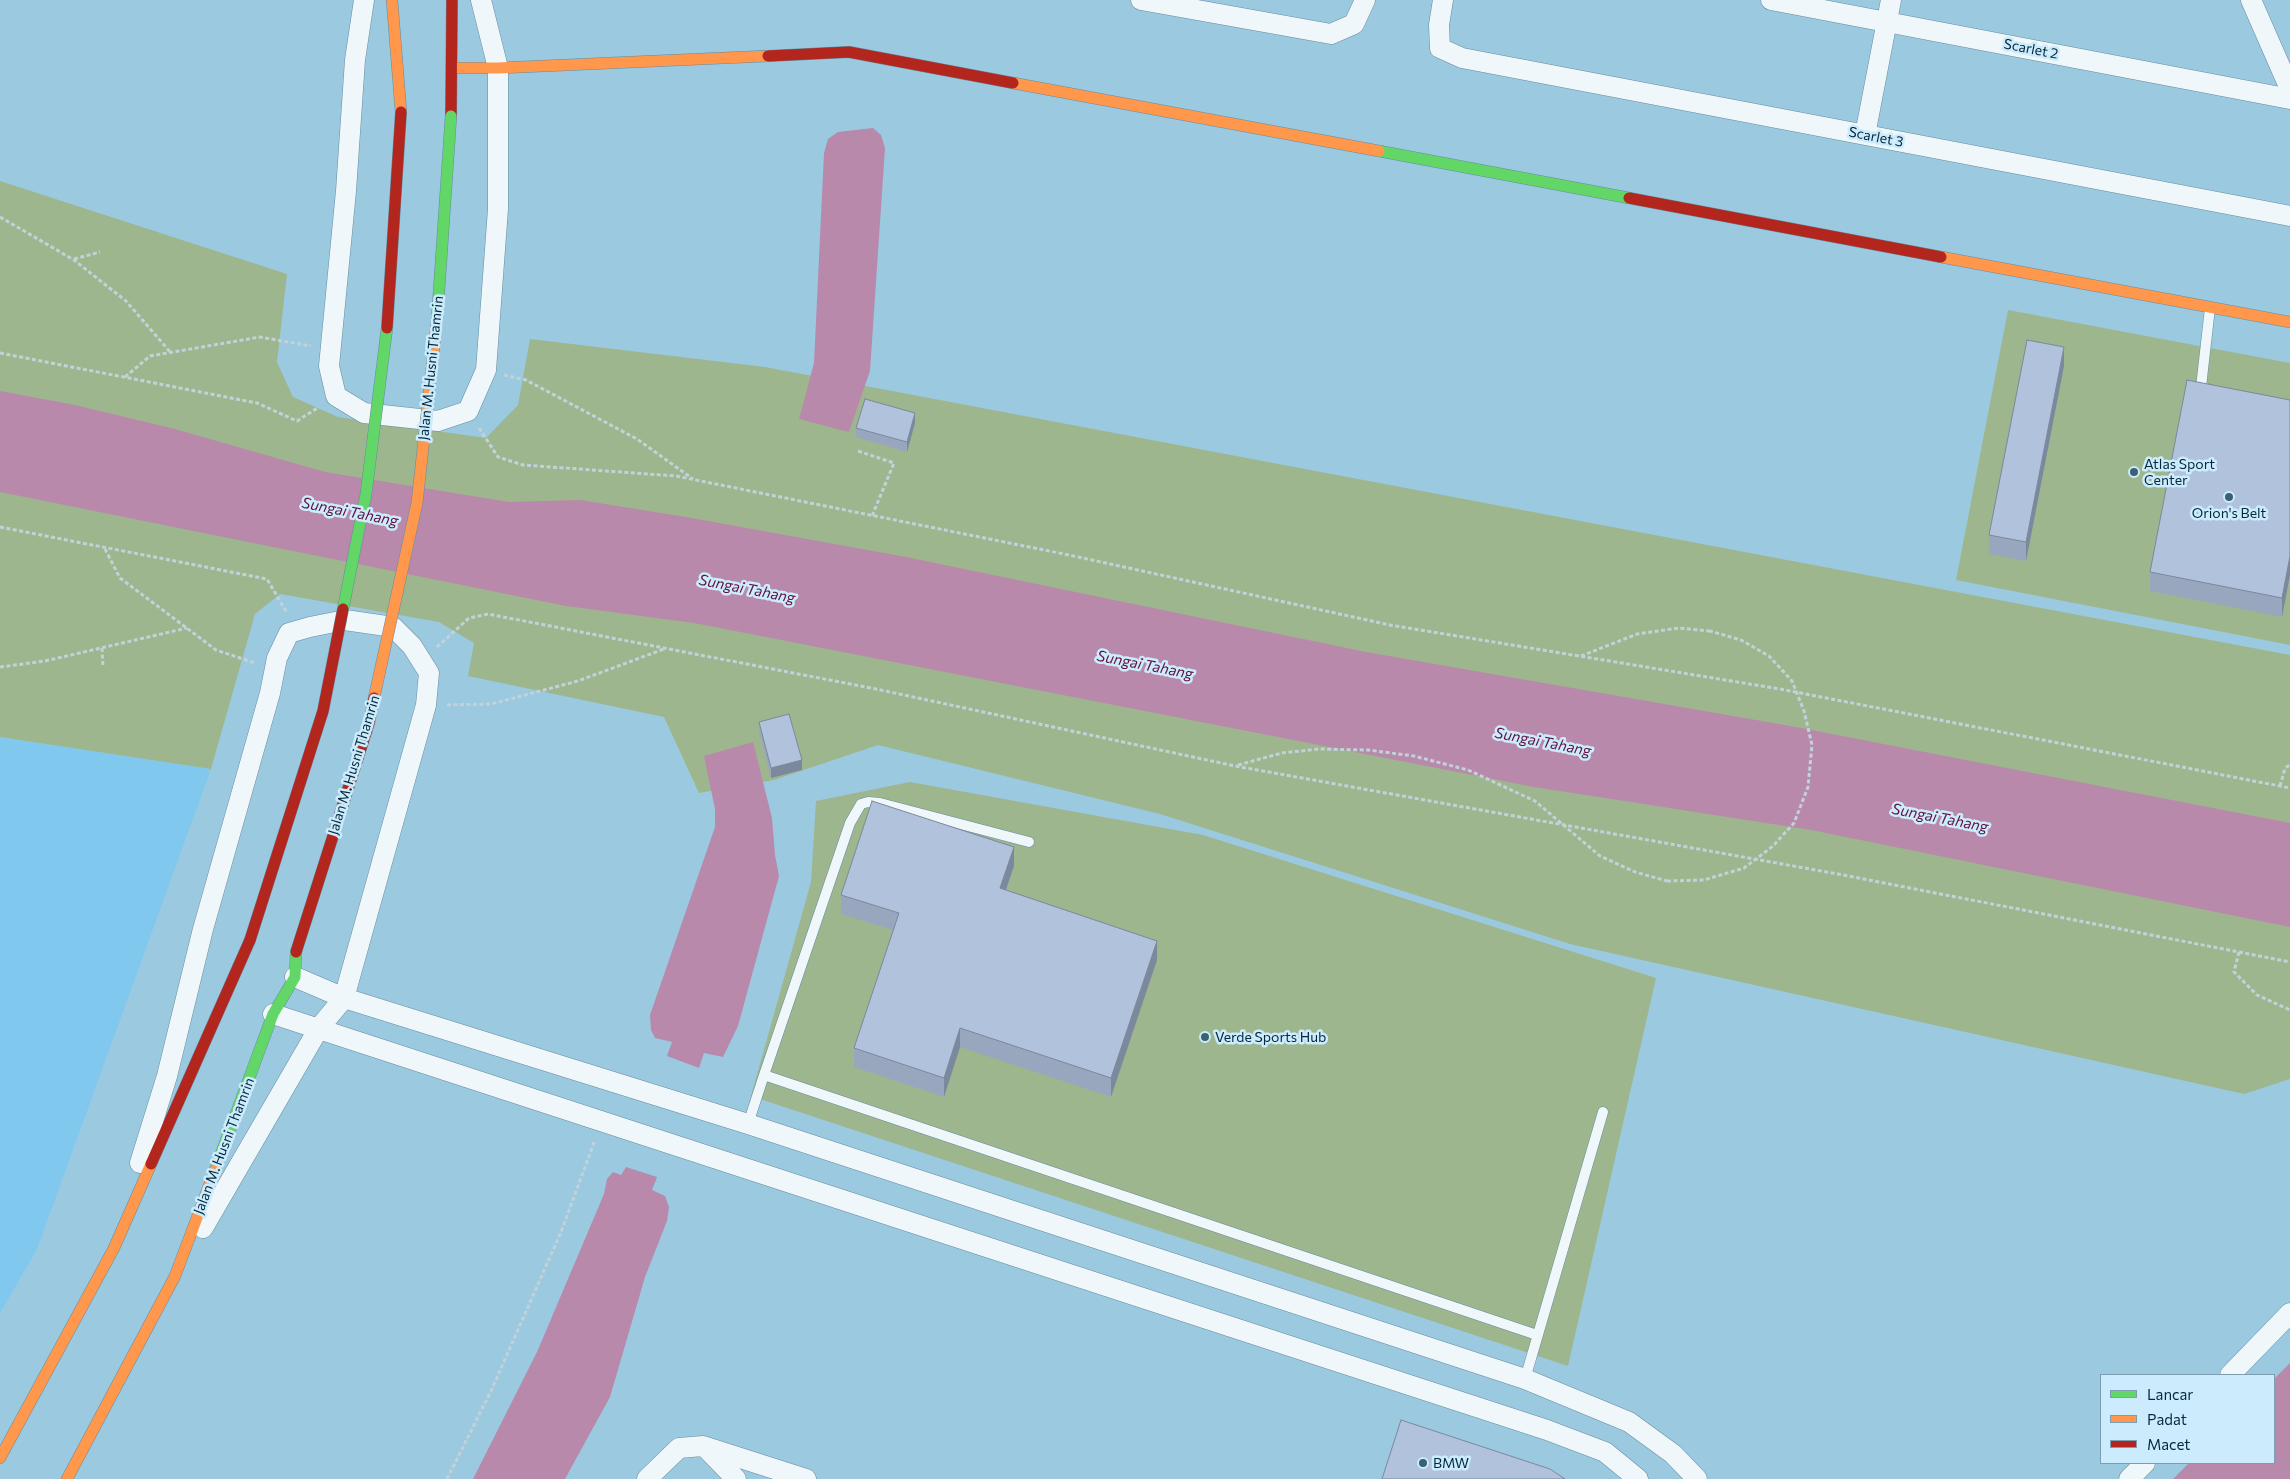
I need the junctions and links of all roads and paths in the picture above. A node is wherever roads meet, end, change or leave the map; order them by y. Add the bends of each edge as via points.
1 (364, 0) edge
2 (392, 0) edge
3 (452, 0) edge
4 (481, 0) edge
5 (1141, 0) edge
6 (1365, 0) edge
7 (1443, 0) edge
8 (1771, 0) edge
9 (1891, 0) edge
10 (2251, 0) edge
11 (1887, 22) junction
12 (453, 68) junction
13 (498, 68) junction
14 (2290, 89) edge
15 (2290, 99) edge
16 (1865, 135) junction
17 (2290, 216) edge
18 (0, 217) edge
19 (100, 252) dead end
20 (74, 260) junction
21 (2210, 307) junction
22 (2290, 322) edge
23 (329, 348) junction
24 (0, 353) edge
25 (171, 353) junction
26 (486, 370) junction
27 (124, 377) junction
28 (2218, 390) edge
29 (336, 396) junction
30 (468, 411) junction
31 (858, 451) dead end
32 (695, 480) junction
33 (872, 516) junction
34 (0, 528) edge
35 (105, 548) junction
36 (187, 628) junction
37 (297, 631) junction
38 (102, 648) junction
39 (666, 648) junction
40 (1580, 656) junction
41 (422, 661) junction
42 (0, 667) edge
43 (103, 668) dead end
44 (274, 670) junction
45 (426, 705) junction
46 (2290, 765) edge
47 (1235, 766) junction
48 (2280, 786) junction
49 (2290, 788) edge
50 (1563, 825) junction
51 (1029, 842) dead end
52 (2239, 952) junction
53 (2290, 962) edge
54 (296, 977) junction
55 (344, 998) junction
56 (2290, 1010) edge
57 (273, 1014) junction
58 (319, 1028) junction
59 (764, 1075) junction
60 (1603, 1112) dead end
61 (602, 1120) junction
62 (748, 1124) junction
63 (114, 1248) junction
64 (175, 1276) junction
65 (2290, 1313) edge
66 (1538, 1335) junction
67 (2231, 1374) edge
68 (1525, 1379) junction
69 (703, 1446) junction
70 (0, 1458) edge
71 (2143, 1464) edge
72 (67, 1479) edge
73 (447, 1479) edge
74 (646, 1479) edge
75 (736, 1479) edge
76 (806, 1479) edge
77 (1638, 1479) edge
78 (1697, 1479) edge
79 (2129, 1479) edge

1 - 23 street via 355,60 346,191
2 - 63 main road, bridge via 400,112 386,338 366,494 323,712 250,940
3 - 12 main road, Jalan M. Husni Thamrin
4 - 13 street
5 - 6 street via 1331,34 1354,24
7 - 16 street, Scarlet 3 via 1440,48 1462,58
8 - 11 street, Scarlet 2
9 - 11 street
10 - 14 street
11 - 15 street, Scarlet 2
11 - 16 street
12 - 13 main road
12 - 54 main road, Jalan M. Husni Thamrin, bridge via 435,350 417,504 369,723 296,952
13 - 21 main road via 849,52
13 - 26 street via 498,209
16 - 17 street, Scarlet 3
18 - 20 path
19 - 20 path
20 - 25 path via 126,301
21 - 22 main road
21 - 28 lane via 2201,387
23 - 25 path via 260,337
23 - 29 street via 329,366
24 - 27 path
25 - 27 path via 150,356
26 - 30 street
26 - 32 path via 526,380 637,440
27 - 29 path via 257,403 297,421
29 - 30 street via 364,413 438,421
30 - 32 path via 498,458 523,465
31 - 33 path via 894,464
32 - 33 path
33 - 40 path via 1390,625
34 - 35 path
35 - 36 path via 120,578
35 - 37 path via 267,579
36 - 38 path
36 - 44 path via 216,650
37 - 41 street via 344,620 393,626
37 - 44 street via 289,633
38 - 42 path
38 - 43 path
39 - 41 path via 488,614 469,618
39 - 45 path via 578,681 491,704
39 - 47 path
40 - 48 path via 1780,689
40 - 50 path, bridge via 1637,634 1679,628 1710,631 1741,640 1769,656 1792,681 1804,711 1812,745 1808,787 1794,823 1773,846 1744,868 1704,880 1667,881 1635,872 1600,856
41 - 45 street via 429,673
44 - 63 street via 202,929 167,1076
45 - 55 street
46 - 48 path via 2285,768
47 - 50 path
47 - 50 path via 1282,753 1320,749 1368,750 1414,756 1468,770 1535,801
48 - 49 path
50 - 52 path via 1838,874
51 - 59 lane via 880,804 861,804 850,823
52 - 53 path
52 - 56 path via 2234,972 2257,995
54 - 55 street
54 - 57 main road, Jalan M. Husni Thamrin
55 - 58 street
55 - 62 street
57 - 58 street
57 - 64 main road, Jalan M. Husni Thamrin
58 - 61 street
58 - 64 street
59 - 62 lane
59 - 66 lane
60 - 66 lane
61 - 73 path via 561,1232 491,1391
61 - 77 street via 1547,1430 1604,1452
62 - 68 street
63 - 70 main road
64 - 72 main road, Jalan M. Husni Thamrin
65 - 67 street
66 - 68 lane
68 - 78 street via 1629,1422 1672,1454
69 - 74 street via 679,1448
69 - 75 street
69 - 76 street
71 - 79 street

